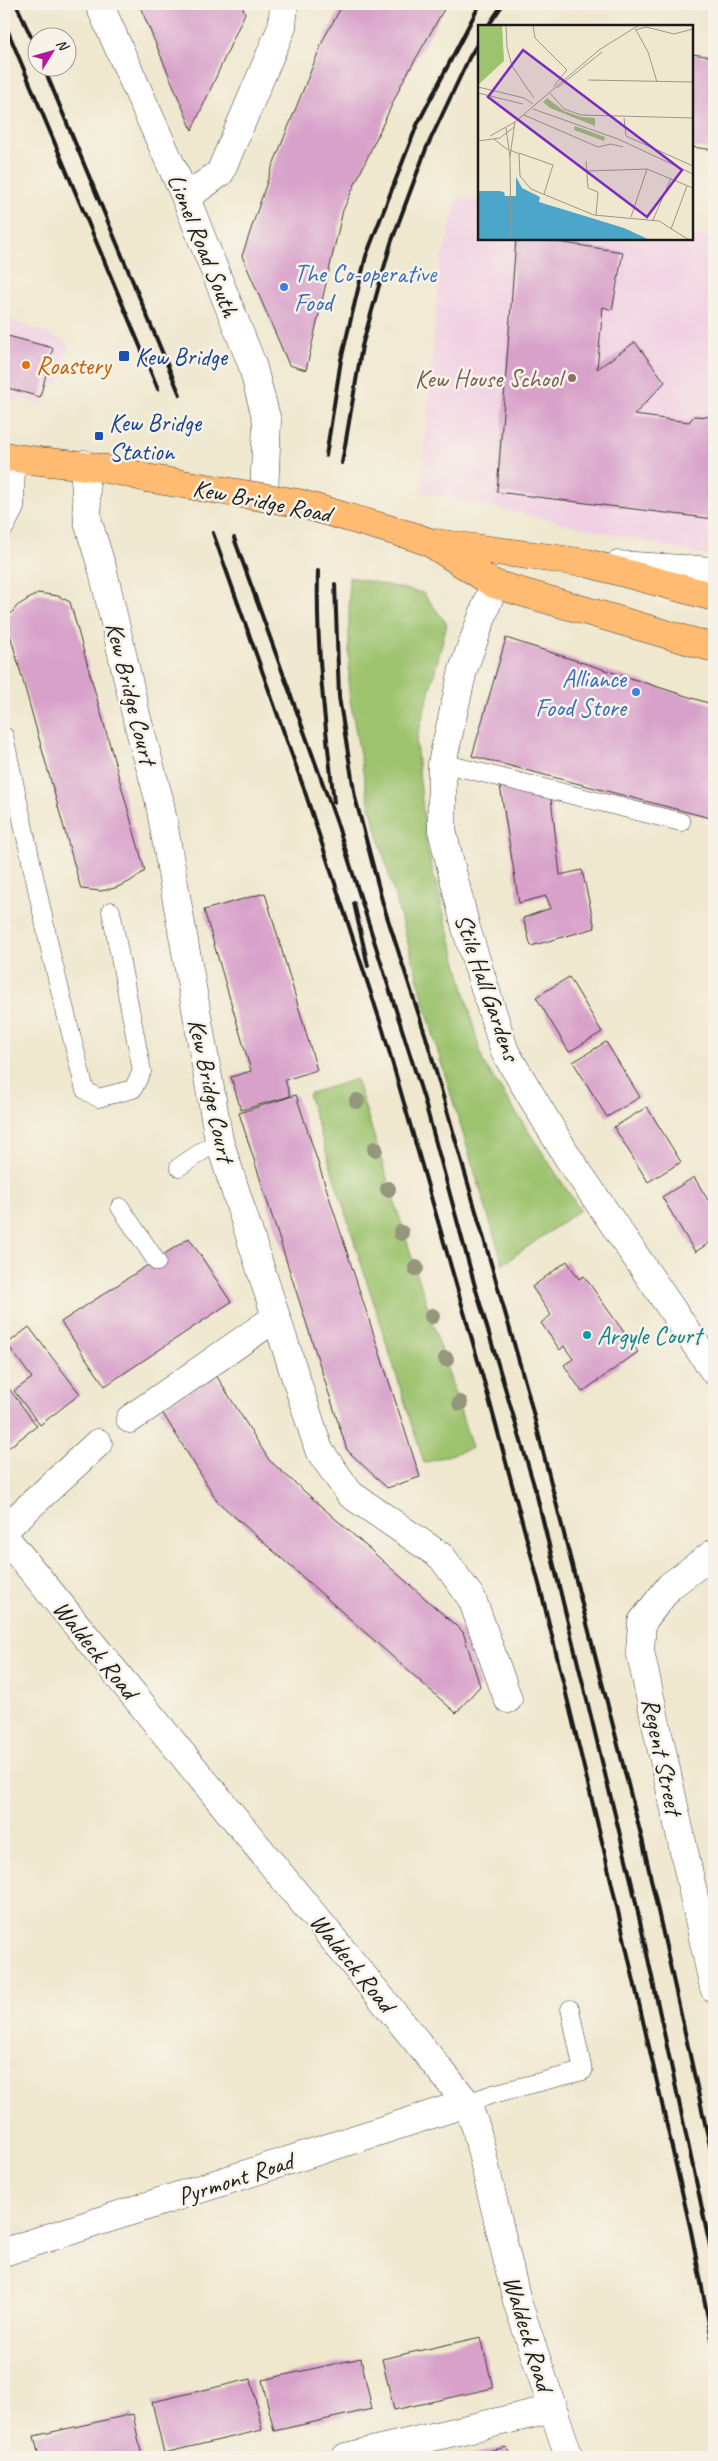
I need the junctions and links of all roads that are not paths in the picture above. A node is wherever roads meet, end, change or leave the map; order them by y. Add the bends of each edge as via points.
1 (99, 4) edge
2 (284, 4) edge
3 (185, 196) junction
4 (10, 457) edge
5 (84, 464) junction
6 (264, 497) junction
7 (4, 529) edge
8 (421, 539) junction
9 (587, 563) junction
10 (714, 571) edge
11 (494, 584) junction
12 (714, 597) edge
13 (714, 648) edge
14 (4, 736) edge
15 (442, 763) junction
16 (681, 822) dead end
17 (111, 911) dead end
18 (219, 1140) junction
19 (179, 1166) dead end
20 (120, 1207) dead end
21 (157, 1262) dead end
22 (275, 1318) junction
23 (714, 1370) edge
24 (130, 1419) dead end
25 (98, 1442) dead end
26 (4, 1530) edge
27 (4, 1536) edge
28 (714, 1553) edge
29 (508, 1699) dead end
30 (714, 1988) edge
31 (570, 2008) dead end
32 (467, 2103) junction
33 (4, 2252) edge
34 (553, 2409) junction
35 (346, 2457) edge
36 (569, 2457) edge

1 - 3 street, Lionel Road South
2 - 3 street via 282,28 220,173
3 - 6 street, Lionel Road South via 252,364 267,422
4 - 5 highway, Kew Bridge Road
4 - 7 lane via 15,508
5 - 6 highway, Kew Bridge Road, bridge via 146,478
5 - 18 street, Kew Bridge Court via 88,522 159,798
6 - 8 highway, Kew Bridge Road, bridge via 298,503
8 - 9 highway, Kew Bridge Road
8 - 11 highway, Kew Bridge Road
9 - 10 street
9 - 12 highway, Kew Bridge Road
11 - 13 highway, Kew Bridge Road
11 - 15 street, Stile Hall Gardens via 462,670
14 - 17 lane via 52,958 85,1090 98,1098 133,1089 142,1071
15 - 16 lane
15 - 23 street, Stile Hall Gardens via 442,830 466,928 505,1052 567,1156
18 - 19 lane
18 - 22 street, Kew Bridge Court
20 - 21 lane
22 - 24 street
22 - 29 street, Kew Bridge Court via 319,1450 350,1494 442,1557 472,1599
25 - 26 street
27 - 32 street, Waldeck Road
28 - 30 street, Regent Street via 670,1586 642,1622 640,1651
31 - 32 lane via 583,2071
32 - 33 street, Pyrmont Road
32 - 34 street, Waldeck Road via 476,2128 517,2301
34 - 35 street
34 - 36 street, Waldeck Road

